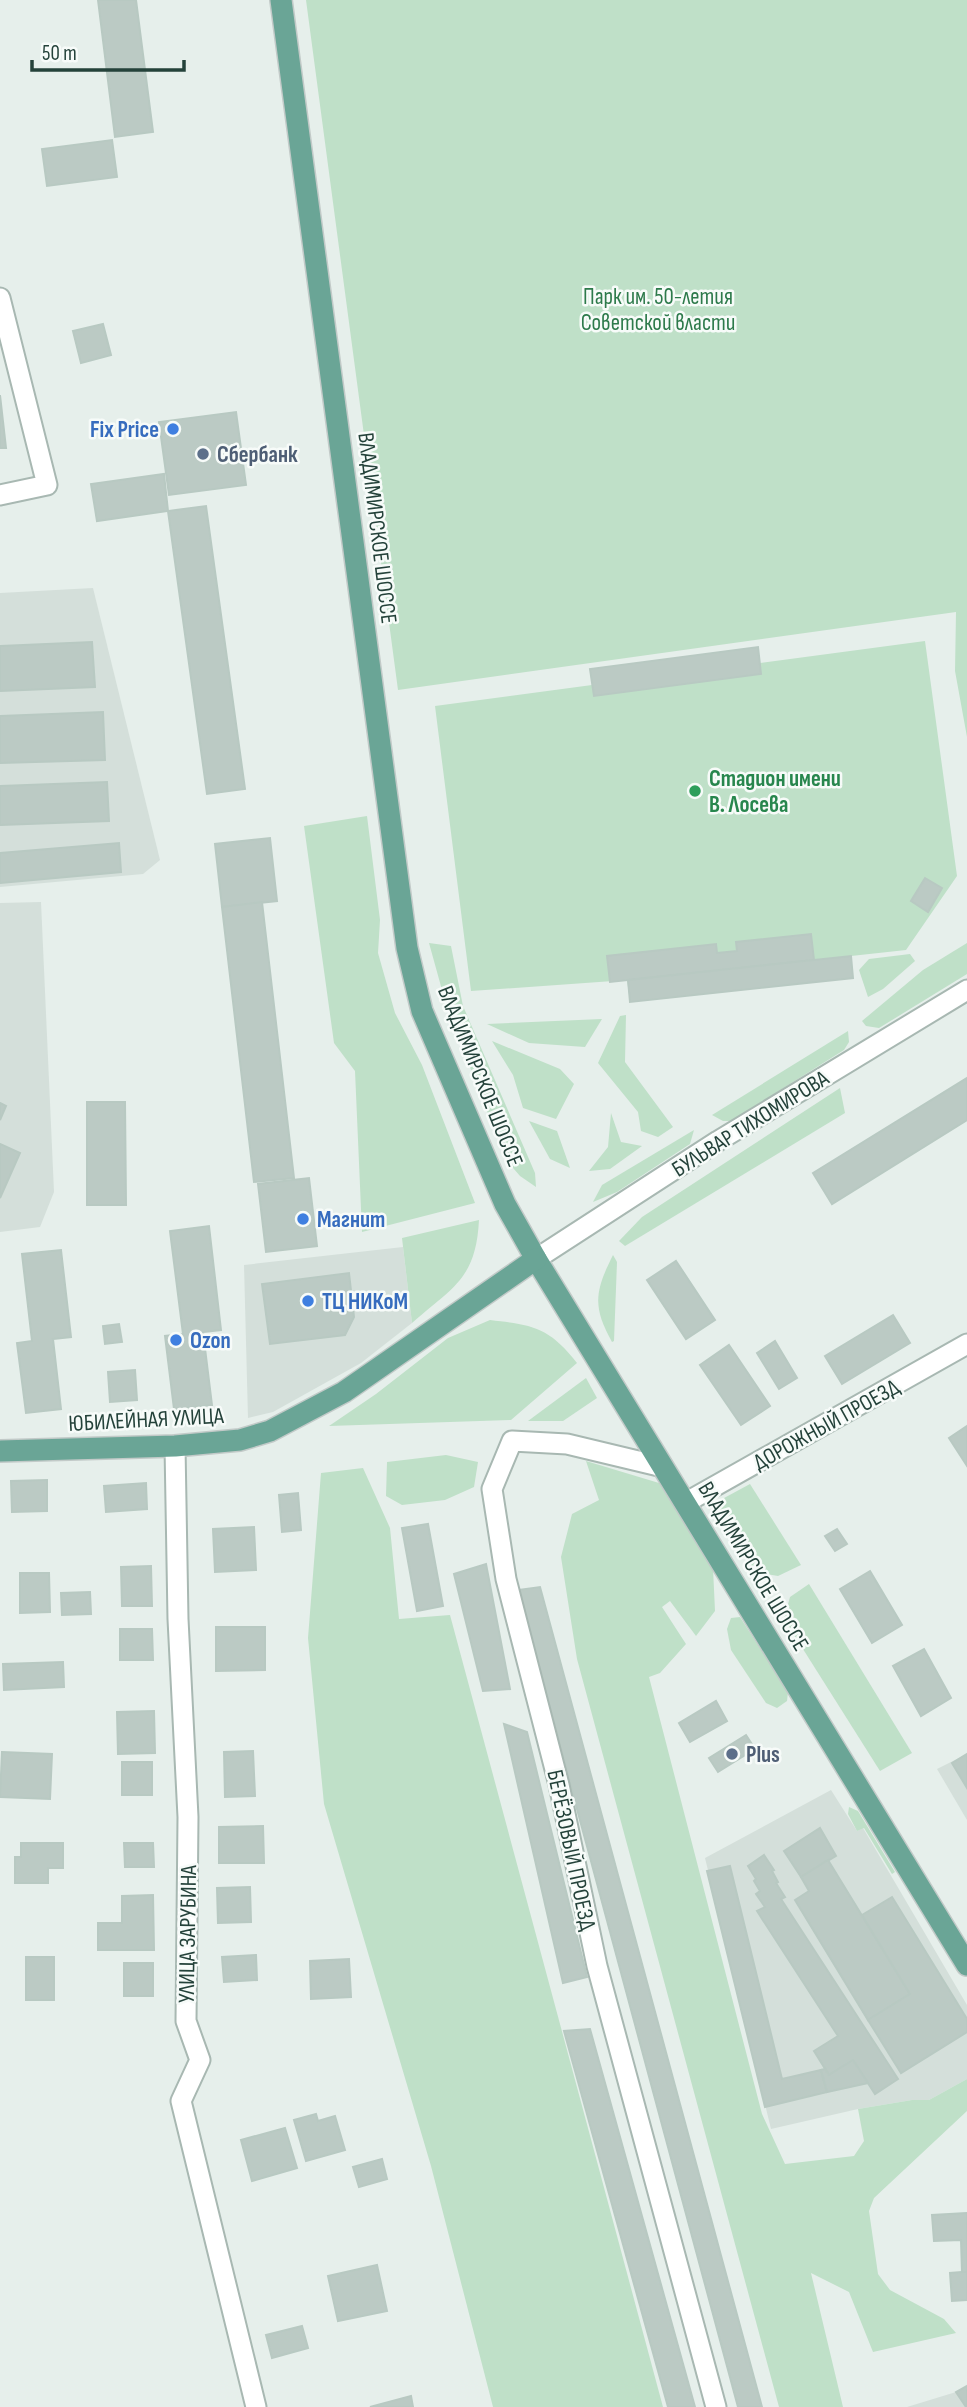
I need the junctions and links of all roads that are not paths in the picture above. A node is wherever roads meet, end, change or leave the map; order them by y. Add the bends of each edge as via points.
1 (281, 0) edge
2 (0, 298) edge
3 (0, 495) edge
4 (967, 990) edge
5 (536, 1259) junction
6 (967, 1344) edge
7 (175, 1447) junction
8 (0, 1451) edge
9 (663, 1467) junction
10 (685, 1503) junction
11 (967, 1965) edge
12 (256, 2407) edge
13 (716, 2407) edge

1 - 5 main road, ВЛАДИМИРСКОЕ ШОССЕ via 407,948 422,1011 505,1204
2 - 3 street via 47,485
4 - 5 street, БУЛЬВАР ТИХОМИРОВА via 718,1141
5 - 7 main road, ЮБИЛЕЙНАЯ УЛИЦА via 344,1392 297,1418 240,1440
5 - 9 main road, ВЛАДИМИРСКОЕ ШОССЕ
6 - 10 street, ДОРОЖНЫЙ ПРОЕЗД
7 - 8 main road, ЮБИЛЕЙНАЯ УЛИЦА
7 - 12 street, УЛИЦА ЗАРУБИНА via 188,1817 186,2021 200,2060 181,2101
9 - 10 main road, ВЛАДИМИРСКОЕ ШОССЕ
9 - 13 street, БЕРЁЗОВЫЙ ПРОЕЗД via 567,1444 512,1441 492,1489 506,1579 559,1785 597,1966
10 - 11 main road, ВЛАДИМИРСКОЕ ШОССЕ

